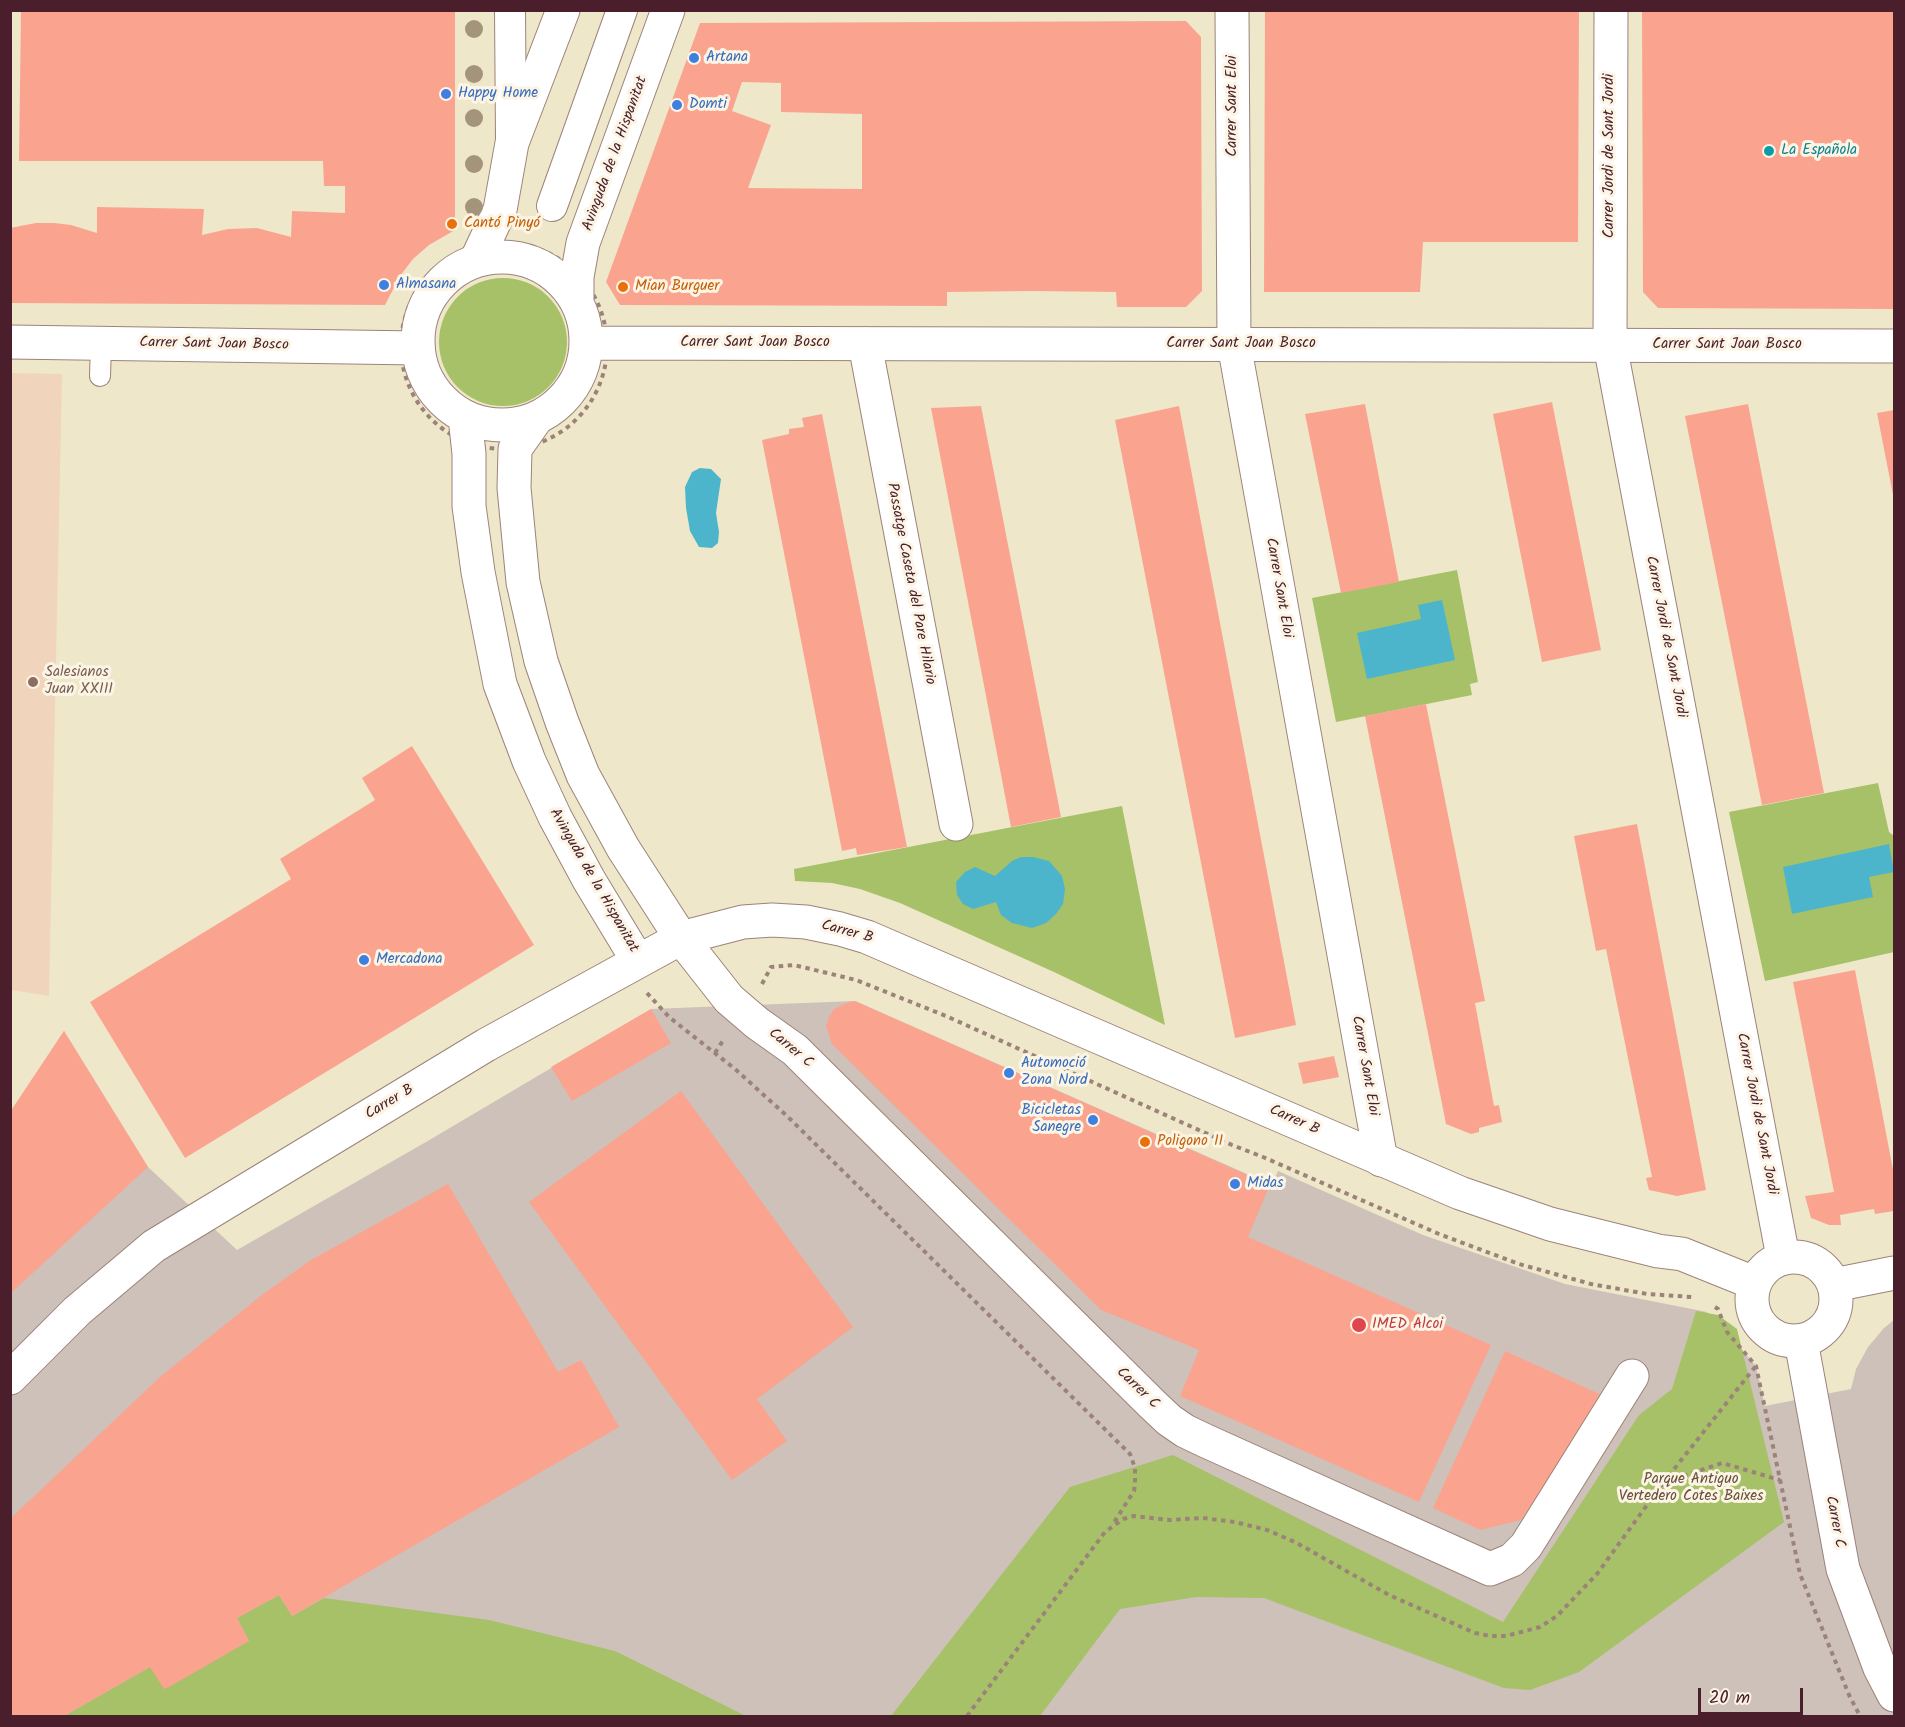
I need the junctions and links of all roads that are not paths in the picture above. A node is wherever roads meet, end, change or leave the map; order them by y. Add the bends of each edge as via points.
1 (510, 10) edge
2 (563, 10) edge
3 (622, 10) edge
4 (668, 10) edge
5 (1232, 10) edge
6 (1611, 10) edge
7 (512, 142) junction
8 (552, 207) dead end
9 (481, 253) junction
10 (577, 287) junction
11 (10, 342) edge
12 (597, 343) junction
13 (101, 344) junction
14 (865, 344) junction
15 (1234, 344) junction
16 (1610, 345) junction
17 (1894, 346) edge
18 (409, 347) junction
19 (100, 376) dead end
20 (536, 418) junction
21 (467, 430) junction
22 (956, 824) dead end
23 (681, 938) junction
24 (638, 961) junction
25 (1381, 1160) junction
26 (1783, 1257) junction
27 (1894, 1273) edge
28 (1754, 1283) junction
29 (1834, 1285) junction
30 (1801, 1341) junction
31 (1632, 1376) dead end
32 (10, 1378) edge
33 (1894, 1695) edge

1 - 7 street
2 - 7 street
3 - 8 street
4 - 10 street, Avinguda de la Hispanitat via 583,243
5 - 15 street, Carrer Sant Eloi
6 - 16 street, Carrer Jordi de Sant Jordi
7 - 9 street via 500,210
9 - 10 street via 534,262 566,285
9 - 18 street via 439,286 426,304
10 - 12 street via 587,329
11 - 13 street, Carrer Sant Joan Bosco
12 - 14 street, Carrer Sant Joan Bosco
12 - 20 street via 573,388 556,406
13 - 18 street, Carrer Sant Joan Bosco
13 - 19 lane
14 - 15 street, Carrer Sant Joan Bosco
14 - 22 street, Passatge Caseta del Pare Hilario
15 - 16 street, Carrer Sant Joan Bosco
15 - 25 street, Carrer Sant Eloi
16 - 17 street, Carrer Sant Joan Bosco
16 - 26 street, Carrer Jordi de Sant Jordi
18 - 21 street via 432,389
20 - 21 street
20 - 23 street via 515,449 514,488 522,582 548,685 572,750 599,805
21 - 24 street, Avinguda de la Hispanitat via 469,506 476,562 500,684 555,817
23 - 24 street, Carrer B
23 - 25 street, Carrer B via 743,922 772,920 806,922 867,937
23 - 31 street, Carrer C via 729,999 795,1050 1152,1404 1177,1425 1206,1441 1490,1569 1512,1560 1526,1546
24 - 32 street, Carrer B via 486,1045 154,1246 77,1311
25 - 28 street, Carrer B via 1550,1224 1682,1254
26 - 28 street via 1761,1271
26 - 29 street via 1808,1258 1828,1274
27 - 29 street
28 - 30 street via 1751,1303 1757,1322 1781,1340
29 - 30 street via 1836,1306 1827,1325
30 - 33 street, Carrer C via 1843,1569

